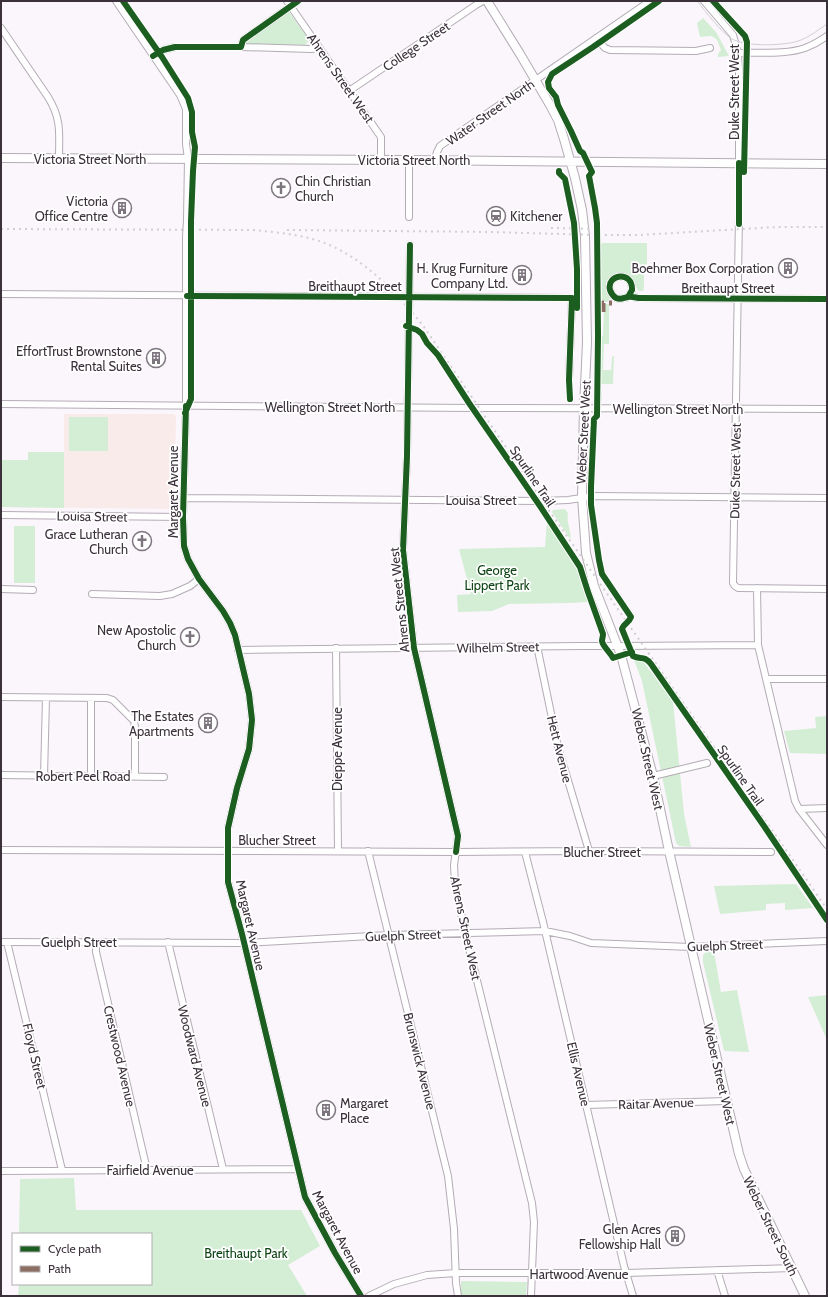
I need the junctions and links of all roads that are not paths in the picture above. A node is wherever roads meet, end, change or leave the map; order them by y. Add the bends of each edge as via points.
1 (116, 1) edge
2 (298, 1) edge
3 (483, 1) edge
4 (487, 1) edge
5 (650, 1) edge
6 (704, 1) edge
7 (289, 4) edge
8 (1, 28) edge
9 (827, 36) edge
10 (596, 38) junction
11 (241, 47) junction
12 (319, 48) junction
13 (710, 48) dead end
14 (738, 53) junction
15 (153, 56) junction
16 (535, 80) junction
17 (349, 91) junction
18 (1, 158) edge
19 (59, 159) junction
20 (188, 159) junction
21 (382, 160) junction
22 (409, 160) junction
23 (435, 160) junction
24 (571, 161) junction
25 (739, 163) junction
26 (827, 164) edge
27 (409, 217) dead end
28 (410, 245) dead end
29 (1, 294) edge
30 (186, 296) junction
31 (628, 296) dead end
32 (408, 297) junction
33 (572, 298) joint
34 (737, 298) junction
35 (827, 299) edge
36 (569, 380) dead end
37 (1, 404) edge
38 (186, 406) junction
39 (408, 407) junction
40 (584, 408) junction
41 (736, 409) junction
42 (827, 410) edge
43 (582, 497) junction
44 (735, 497) junction
45 (183, 498) junction
46 (827, 498) edge
47 (405, 500) junction
48 (1, 515) edge
49 (183, 518) junction
50 (199, 579) junction
51 (757, 588) junction
52 (1, 589) edge
53 (827, 589) edge
54 (33, 590) dead end
55 (92, 594) dead end
56 (758, 645) junction
57 (537, 646) junction
58 (618, 646) junction
59 (336, 648) junction
60 (414, 648) junction
61 (238, 650) junction
62 (767, 679) junction
63 (827, 679) edge
64 (1, 697) edge
65 (46, 698) junction
66 (92, 698) junction
67 (707, 763) dead end
68 (1, 775) edge
69 (44, 776) junction
70 (91, 776) junction
71 (135, 776) junction
72 (653, 776) junction
73 (164, 777) dead end
74 (827, 808) edge
75 (799, 809) junction
76 (827, 845) edge
77 (1, 850) edge
78 (227, 851) junction
79 (338, 851) junction
80 (368, 851) junction
81 (589, 851) junction
82 (669, 851) junction
83 (456, 852) junction
84 (525, 852) junction
85 (771, 852) dead end
86 (545, 931) junction
87 (465, 932) junction
88 (389, 935) junction
89 (827, 940) edge
90 (4, 942) edge
91 (96, 942) junction
92 (168, 942) junction
93 (244, 943) junction
94 (691, 947) junction
95 (727, 1101) junction
96 (586, 1105) junction
97 (739, 1154) joint
98 (223, 1169) junction
99 (298, 1169) junction
100 (62, 1170) junction
101 (147, 1170) junction
102 (1, 1171) edge
103 (792, 1268) junction
104 (717, 1270) junction
105 (456, 1273) junction
106 (532, 1274) junction
107 (626, 1274) junction
108 (361, 1296) edge
109 (369, 1296) edge
110 (458, 1296) edge
111 (531, 1296) edge
112 (633, 1296) edge
113 (725, 1296) edge
114 (805, 1296) edge

1 - 15 street, Margaret Avenue
2 - 7 street
3 - 17 street, College Street
4 - 16 main road, Weber Street West
5 - 10 street, Water Street North
6 - 14 street, Duke Street West via 732,35
7 - 11 street via 243,40
7 - 12 street, Ahrens Street West
8 - 19 street via 55,109 59,130
9 - 14 street via 804,48 790,51
10 - 13 street via 604,48 610,50 696,51
10 - 16 street, Water Street North
11 - 12 street
11 - 15 street via 175,47
12 - 17 street, Ahrens Street West
14 - 25 street, Duke Street West
15 - 20 street, Margaret Avenue via 180,95 186,109
16 - 23 street, Water Street North via 440,146
16 - 24 main road, Weber Street West via 558,120
17 - 21 street, Ahrens Street West via 382,137
18 - 19 main road, Victoria Street North
19 - 20 main road, Victoria Street North
20 - 21 main road, Victoria Street North
20 - 30 street, Margaret Avenue, bridge
21 - 22 main road, Victoria Street North
22 - 23 main road, Victoria Street North
22 - 27 street
23 - 24 main road, Victoria Street North
24 - 25 main road, Victoria Street North
24 - 40 main road, Weber Street West via 585,236 587,342
25 - 26 main road, Victoria Street North
25 - 34 street, Duke Street West
28 - 32 street, Ahrens Street West
29 - 30 street, Breithaupt Street
30 - 32 street, Breithaupt Street
30 - 38 street, Margaret Avenue
31 - 34 street, Breithaupt Street
32 - 33 street, Breithaupt Street
32 - 39 street, Ahrens Street West
33 - 36 street, Weber Street West
34 - 35 street, Breithaupt Street
34 - 41 street, Duke Street West
37 - 38 street, Wellington Street North
38 - 39 street, Wellington Street North
38 - 45 street, Margaret Avenue
39 - 40 street, Wellington Street North
39 - 47 street, Ahrens Street West
40 - 41 street, Wellington Street North
40 - 43 main road, Weber Street West
41 - 42 street, Wellington Street North
41 - 44 street, Duke Street West
43 - 44 street, Louisa Street
43 - 47 street, Louisa Street via 543,501
43 - 58 main road, Weber Street West via 588,558 596,591
44 - 46 street, Louisa Street
44 - 51 street, Duke Street West via 733,583 738,588
45 - 47 street, Louisa Street
45 - 49 street, Margaret Avenue
47 - 60 street, Ahrens Street West via 403,550
48 - 49 street, Louisa Street
49 - 50 street, Margaret Avenue via 184,546
50 - 55 street via 172,594 160,596
50 - 61 street, Margaret Avenue via 223,611 235,635
51 - 53 street, Duke Street West
51 - 56 street
52 - 54 street
56 - 58 street, Wilhelm Street
56 - 62 street
57 - 58 street, Wilhelm Street
57 - 60 street, Wilhelm Street
57 - 81 street, Hett Avenue via 558,747
58 - 72 main road, Weber Street West
59 - 60 street, Wilhelm Street
59 - 61 street, Wilhelm Street
59 - 79 street, Dieppe Avenue
60 - 83 street, Ahrens Street West via 458,836
61 - 78 street, Margaret Avenue via 249,694 252,720 249,749 230,814
62 - 63 street
62 - 75 street
64 - 65 street
65 - 66 street
65 - 69 street
66 - 70 street
66 - 71 street via 113,700 134,721
67 - 72 street
68 - 69 street, Robert Peel Road
69 - 70 street, Robert Peel Road
70 - 71 street, Robert Peel Road
71 - 73 street, Robert Peel Road
72 - 82 main road, Weber Street West
74 - 75 street
75 - 76 street
77 - 78 street, Blucher Street
78 - 79 street, Blucher Street
78 - 93 street, Margaret Avenue via 228,882
79 - 80 street, Blucher Street
80 - 83 street, Blucher Street
80 - 88 street, Brunswick Avenue
81 - 82 street, Blucher Street
81 - 84 street, Blucher Street
82 - 85 street, Blucher Street
82 - 94 main road, Weber Street West
83 - 84 street, Blucher Street
83 - 87 street, Ahrens Street West via 455,884
84 - 86 street, Ellis Avenue
86 - 87 street, Guelph Street
86 - 94 street, Guelph Street via 591,943
86 - 96 street, Ellis Avenue
87 - 88 street, Guelph Street
87 - 106 street, Ahrens Street West via 532,1202
88 - 93 street, Guelph Street
88 - 105 street, Brunswick Avenue via 448,1176
89 - 94 street, Guelph Street
90 - 91 street, Guelph Street
90 - 100 street, Floyd Street
91 - 92 street, Guelph Street
91 - 101 street, Crestwood Avenue via 96,952
92 - 93 street, Guelph Street
92 - 98 street, Woodward Avenue
93 - 99 street, Margaret Avenue
94 - 95 main road, Weber Street West
95 - 96 street, Raitar Avenue
95 - 97 main road, Weber Street West
96 - 107 street, Ellis Avenue
97 - 103 main road, Weber Street South
98 - 99 street, Fairfield Avenue
98 - 101 street, Fairfield Avenue
99 - 108 street, Margaret Avenue via 305,1197
100 - 101 street, Fairfield Avenue
100 - 102 street, Fairfield Avenue
103 - 104 street, Hartwood Avenue
103 - 114 main road, Weber Street South
104 - 107 street, Hartwood Avenue
104 - 113 street
105 - 106 street, Hartwood Avenue
105 - 109 street, Hartwood Avenue via 427,1274 394,1284
105 - 110 street, Brunswick Avenue
106 - 107 street, Hartwood Avenue
106 - 111 street, Ahrens Street West
107 - 112 street, Ellis Avenue

